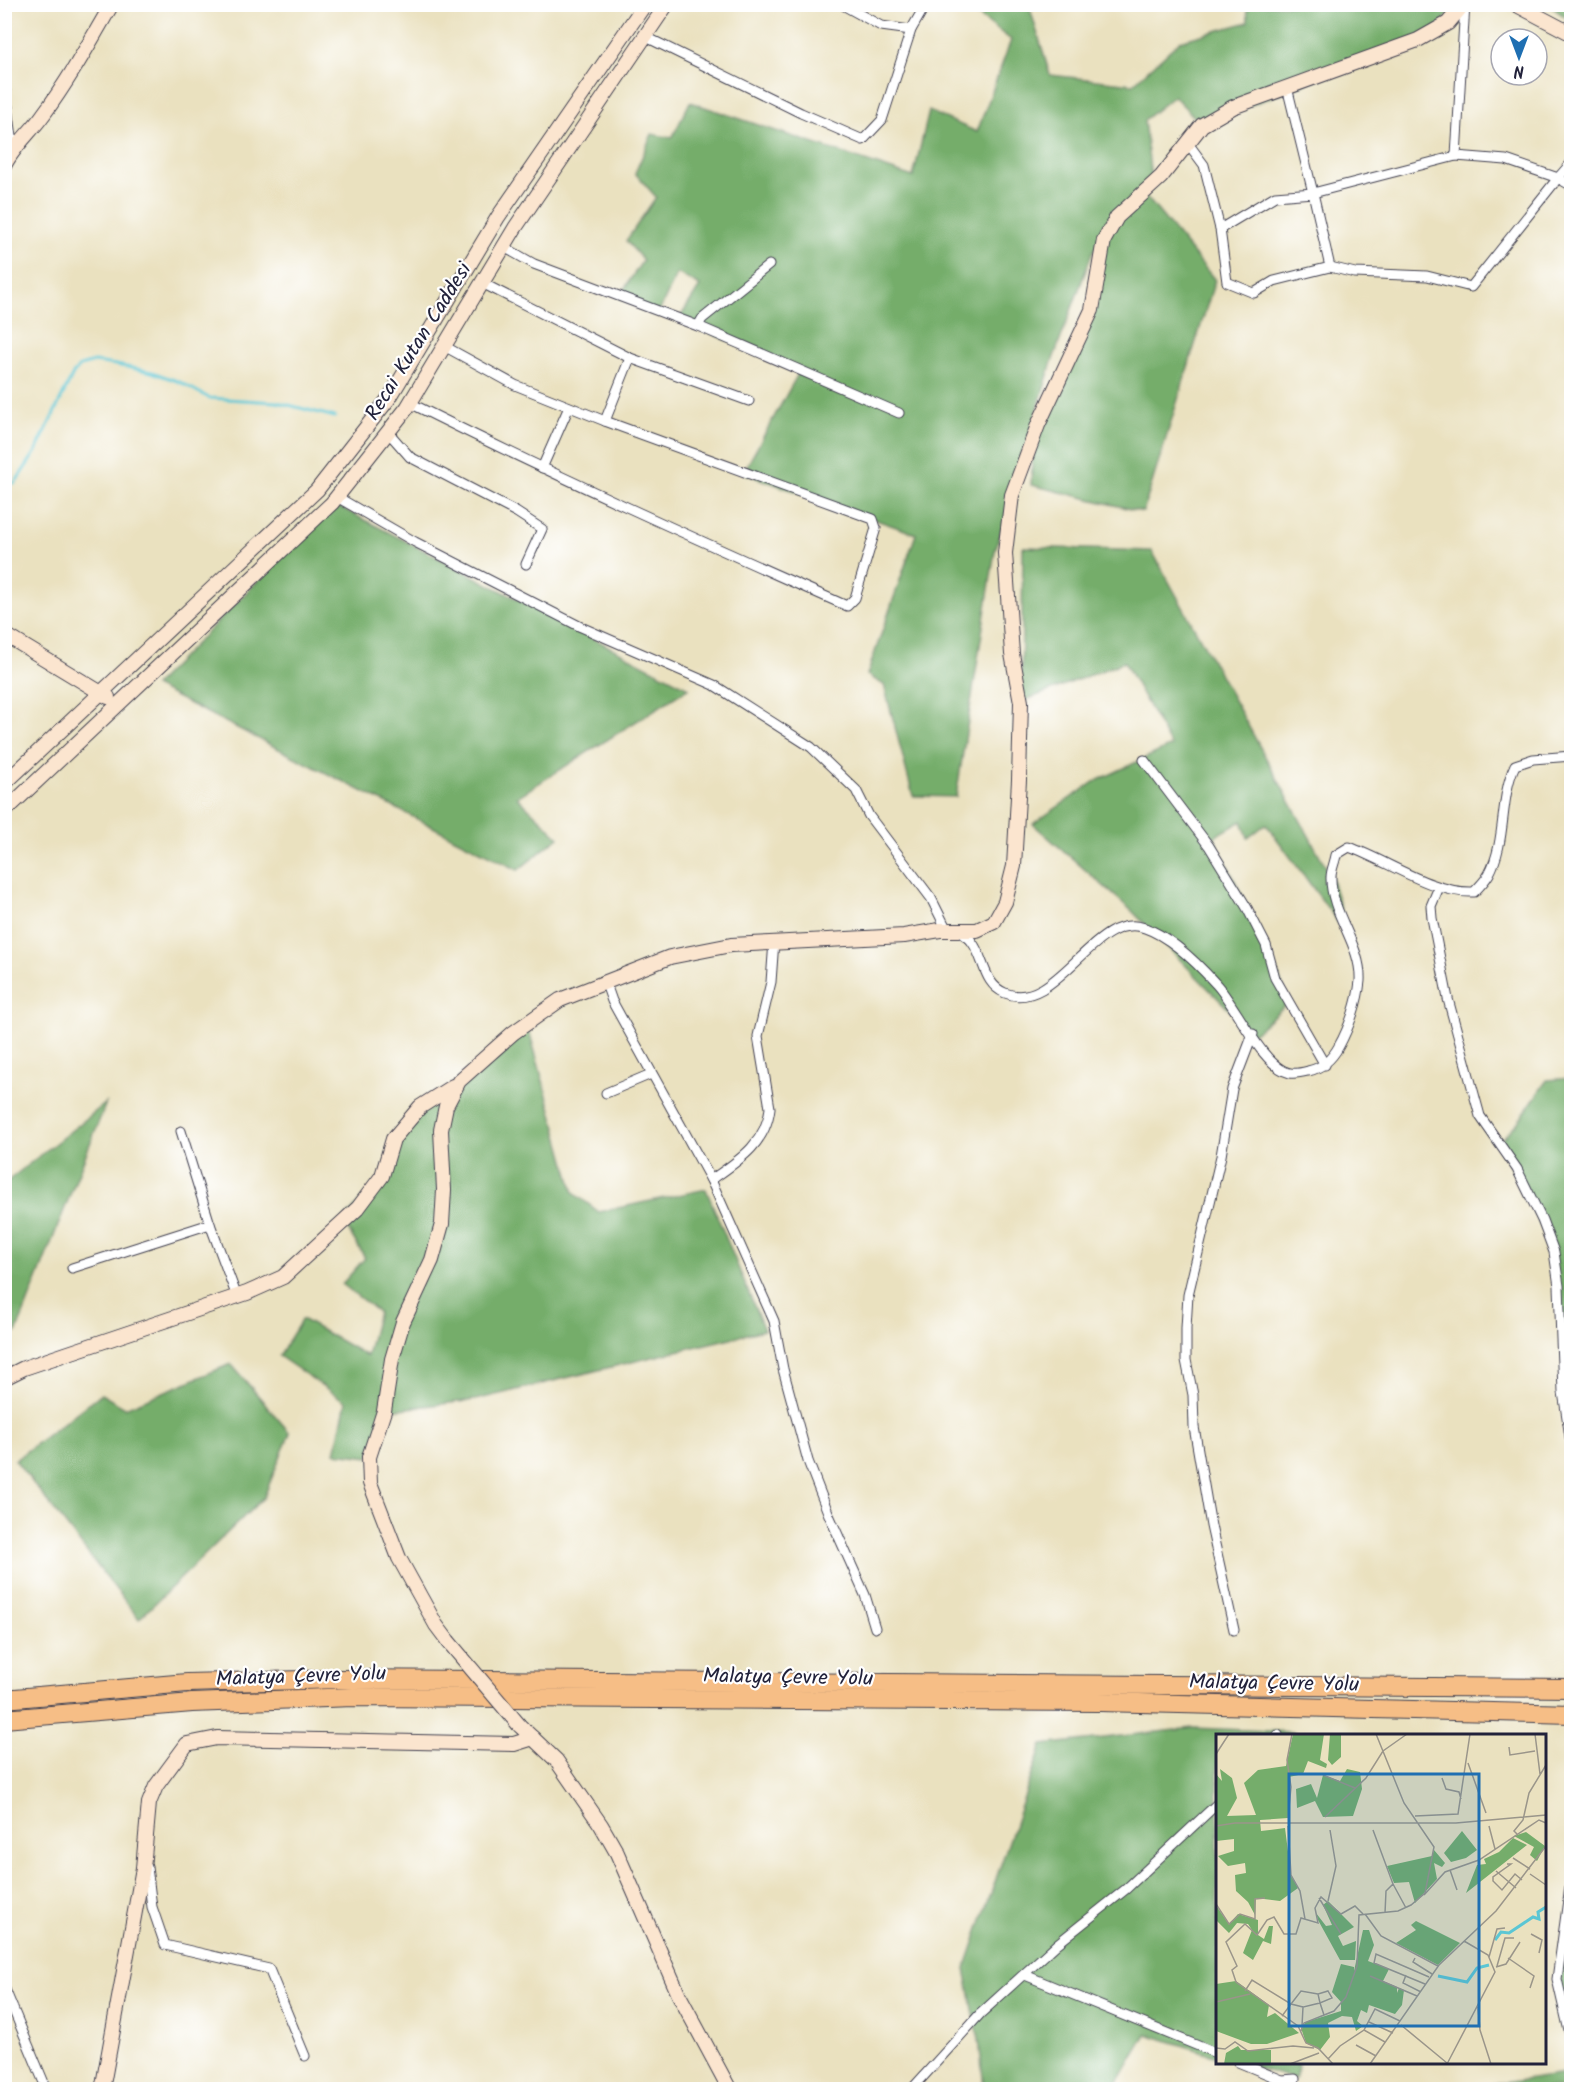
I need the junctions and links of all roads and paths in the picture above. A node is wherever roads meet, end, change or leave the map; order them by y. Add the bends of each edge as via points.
1 (112, 4) edge
2 (667, 4) edge
3 (841, 4) edge
4 (926, 4) edge
5 (1465, 4) edge
6 (1515, 4) edge
7 (643, 5) edge
8 (910, 30) junction
9 (1572, 34) edge
10 (644, 36) junction
11 (4, 79) edge
12 (1287, 87) junction
13 (1187, 142) junction
14 (1455, 156) junction
15 (6, 162) edge
16 (1572, 162) edge
17 (1558, 178) junction
18 (1572, 186) edge
19 (1313, 193) junction
20 (1220, 229) junction
21 (504, 247) junction
22 (769, 265) dead end
23 (1330, 267) junction
24 (482, 283) junction
25 (698, 326) junction
26 (444, 346) junction
27 (630, 358) junction
28 (749, 402) dead end
29 (410, 403) junction
30 (569, 407) junction
31 (899, 413) dead end
32 (605, 421) junction
33 (388, 432) junction
34 (542, 468) junction
35 (337, 497) junction
36 (526, 564) dead end
37 (4, 634) edge
38 (100, 692) junction
39 (117, 703) junction
40 (1572, 756) edge
41 (1144, 760) dead end
42 (4, 784) edge
43 (4, 812) edge
44 (1438, 887) junction
45 (994, 922) junction
46 (952, 930) junction
47 (774, 941) junction
48 (976, 950) junction
49 (605, 981) junction
50 (1253, 1034) junction
51 (1325, 1065) junction
52 (651, 1074) junction
53 (459, 1081) junction
54 (606, 1093) dead end
55 (181, 1131) dead end
56 (711, 1180) junction
57 (210, 1224) junction
58 (72, 1268) dead end
59 (237, 1297) junction
60 (4, 1378) edge
61 (1572, 1450) edge
62 (875, 1628) dead end
63 (1234, 1630) dead end
64 (1572, 1688) edge
65 (4, 1699) edge
66 (1572, 1714) edge
67 (4, 1719) edge
68 (533, 1738) junction
69 (1216, 1805) edge
70 (145, 1856) junction
71 (1572, 1871) edge
72 (1025, 1975) junction
73 (4, 1987) edge
74 (1572, 2044) edge
75 (1216, 2053) edge
76 (305, 2056) dead end
77 (1243, 2064) edge
78 (1295, 2079) dead end
79 (46, 2090) edge
80 (102, 2090) edge
81 (730, 2090) edge
82 (911, 2090) edge

1 - 15 street via 44,114
2 - 10 street, Recai Kutan Caddesi
3 - 8 street via 881,26
4 - 8 street
5 - 12 street via 1448,23 1418,40
5 - 14 street
6 - 9 street
7 - 38 street, Recai Kutan Caddesi via 498,218 390,397 317,490
8 - 10 street via 882,120 863,140
10 - 21 street, Recai Kutan Caddesi
11 - 15 street via 13,144
12 - 13 street via 1233,107 1202,125
12 - 19 street
13 - 20 street via 1204,165
13 - 45 street via 1161,177 1117,217 1104,240 1092,310 1038,425 1012,495 1005,553 1012,654 1021,702 1019,780 1014,866 1005,902
14 - 17 street via 1506,160
14 - 19 street
16 - 17 street
17 - 18 street
17 - 23 street via 1471,287 1427,276 1355,273
19 - 20 street via 1275,196
19 - 23 street
20 - 23 street via 1227,282 1254,293 1274,281
21 - 24 street, Recai Kutan Caddesi
21 - 25 street via 534,264
22 - 25 street
24 - 26 street, Recai Kutan Caddesi
24 - 27 street
25 - 31 street
26 - 29 street, Recai Kutan Caddesi
26 - 30 street via 515,385
27 - 28 street
27 - 32 street
29 - 33 street, Recai Kutan Caddesi
29 - 34 street
30 - 32 street
30 - 34 street
32 - 34 street via 873,519 876,528 855,598 847,606
33 - 35 street, Recai Kutan Caddesi
33 - 36 street via 410,458 542,529
35 - 39 street, Recai Kutan Caddesi
35 - 46 street via 580,627 697,676 811,747 856,790 869,816
37 - 38 street
38 - 39 street
38 - 42 street, Recai Kutan Caddesi
39 - 43 street, Recai Kutan Caddesi
40 - 44 street via 1533,759 1515,765 1489,875 1474,892 1458,893
41 - 51 street via 1209,846 1247,908 1266,945 1275,978
44 - 51 street via 1349,847 1336,855 1331,876 1334,898 1355,952 1360,981 1351,1017
44 - 61 street via 1431,906 1432,918 1451,1010 1480,1116 1517,1169 1554,1252 1563,1392
45 - 46 street via 977,930
45 - 48 street via 981,936
46 - 47 street via 904,936
46 - 48 street via 971,940
47 - 49 street via 670,957
47 - 56 street via 771,982 758,1036 769,1119 766,1130 747,1153
48 - 50 street via 991,984 1007,994 1029,994 1052,984 1106,934 1122,926 1143,927 1168,940 1216,984
49 - 52 street
49 - 53 street via 560,1000 513,1033
50 - 51 street via 1270,1060 1290,1073
50 - 63 street via 1232,1089 1221,1156 1188,1295 1186,1328 1194,1427 1210,1526
52 - 54 street
52 - 56 street
53 - 59 street via 420,1107 393,1139 382,1176 358,1208 283,1277
53 - 68 street, bridge via 446,1106 441,1130 442,1224 432,1260 403,1322 392,1359 384,1411 369,1457 370,1484 399,1558 436,1625
55 - 57 street
56 - 62 street via 774,1321 808,1461 865,1595
57 - 58 street
57 - 59 street
59 - 60 street via 35,1364
64 - 65 highway, Malatya Çevre Yolu via 340,1678 187,1683
66 - 67 highway, Malatya Çevre Yolu via 1099,1702 353,1697 192,1703
68 - 70 street via 514,1744 218,1738 187,1744 156,1786 149,1803
68 - 81 street via 556,1760 617,1853 679,1995
69 - 72 street via 1126,1890 1056,1944
70 - 76 street via 152,1907 165,1945 269,1969
70 - 80 street
71 - 74 street via 1557,1979
72 - 75 street
72 - 82 street via 980,2014
73 - 79 street
77 - 78 street via 1282,2080

